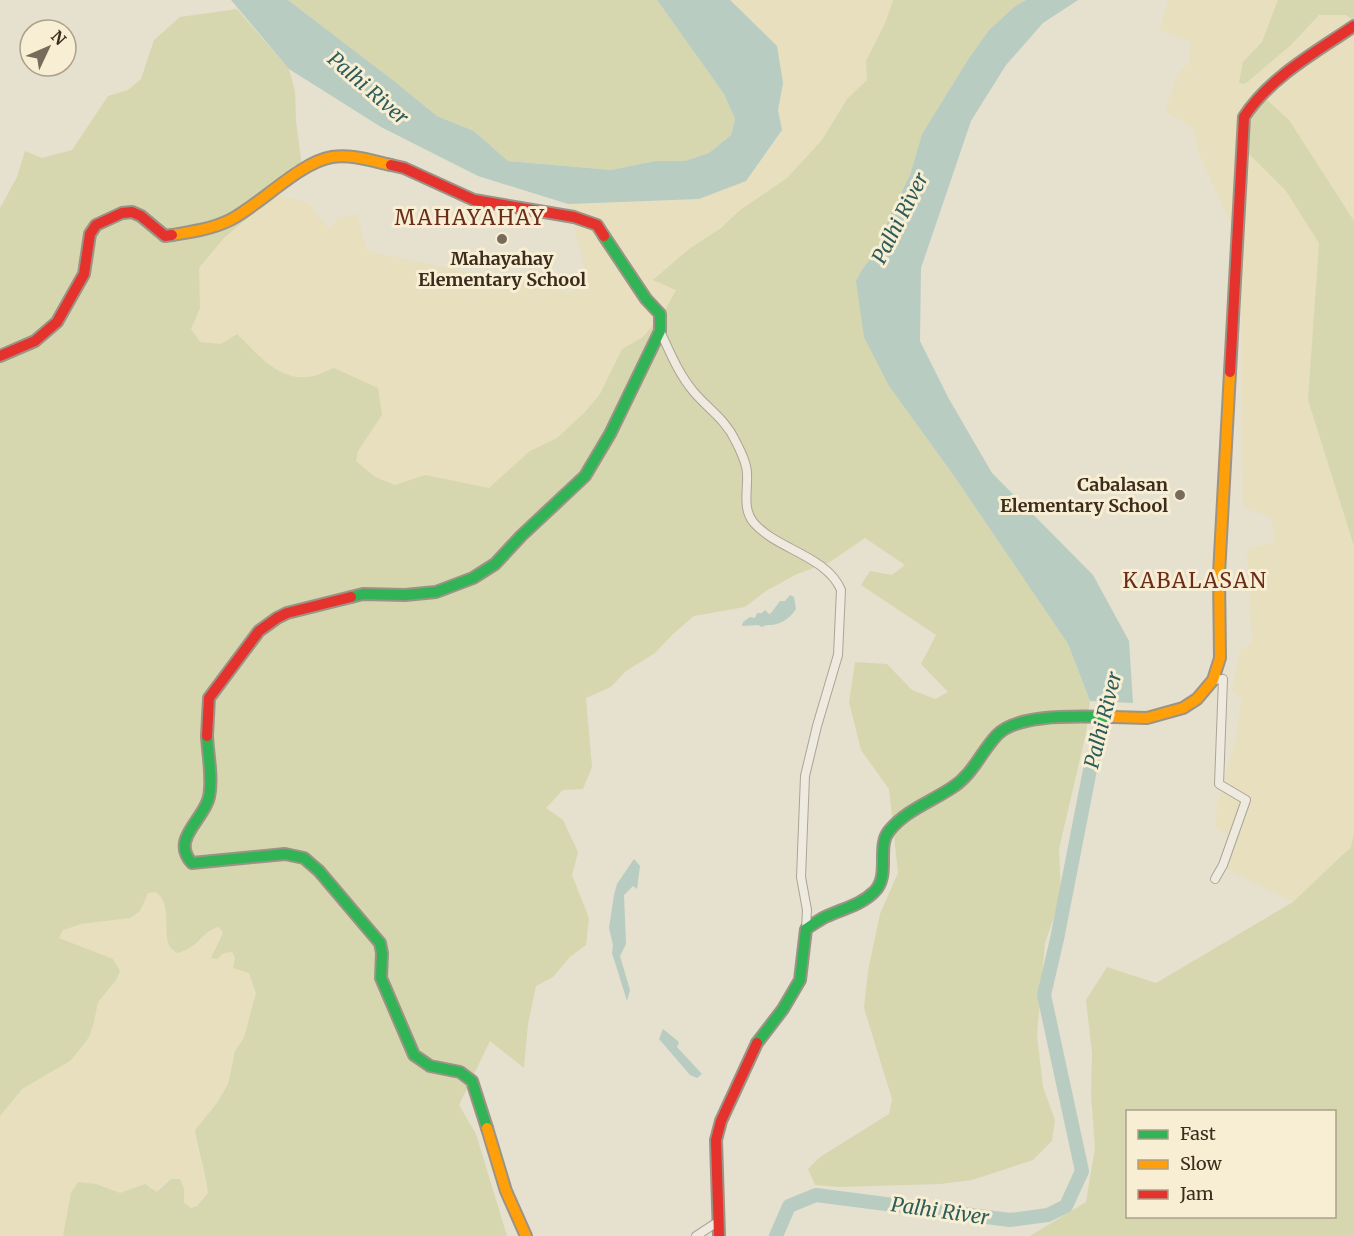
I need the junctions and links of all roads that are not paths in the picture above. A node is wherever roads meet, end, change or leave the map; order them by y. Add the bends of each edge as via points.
1 (1354, 26) edge
2 (660, 331) junction
3 (0, 357) edge
4 (1213, 680) junction
5 (1215, 879) dead end
6 (806, 929) junction
7 (719, 1221) junction
8 (526, 1236) edge
9 (696, 1236) edge
10 (719, 1236) edge

1 - 4 street via 1271,86 1248,107 1244,117 1219,574 1220,658
2 - 3 street via 660,314 597,225 574,217 474,200 404,168 340,155 314,163 216,226 165,236 141,216 127,212 99,223 90,234 80,284 57,322 35,341
2 - 6 street via 689,386 735,438 746,466 746,502 754,523 826,570 840,590 838,655 805,776 801,877
2 - 8 street via 607,440 585,476 488,570 436,592 363,594 287,613 256,634 208,698 208,801 185,841 184,852 192,863 285,854 304,858 377,938 384,950 381,978 414,1055 433,1068 465,1073 472,1081 506,1191
4 - 5 street via 1223,679 1219,784 1246,800
4 - 6 street via 1183,708 1147,718 1056,716 1010,726 998,734 969,774 954,787 915,808 888,832 884,868 876,891
6 - 7 street via 800,980 754,1048 721,1121 716,1140
7 - 9 street
7 - 10 street

